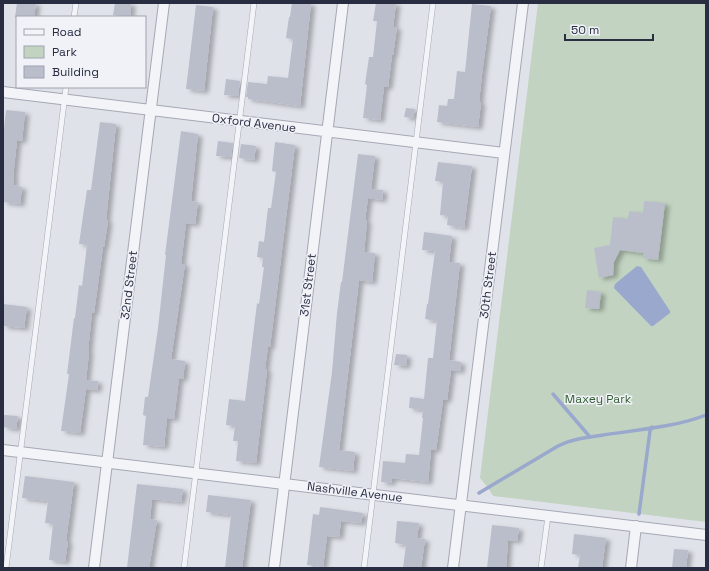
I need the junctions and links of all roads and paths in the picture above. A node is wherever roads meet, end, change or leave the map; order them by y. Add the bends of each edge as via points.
1 (76, 3) edge
2 (164, 3) edge
3 (254, 3) edge
4 (343, 3) edge
5 (433, 3) edge
6 (523, 3) edge
7 (74, 16) edge
8 (66, 88) edge
9 (3, 92) edge
10 (65, 100) junction
11 (151, 110) junction
12 (240, 121) junction
13 (327, 132) junction
14 (416, 142) junction
15 (504, 153) junction
16 (3, 450) edge
17 (20, 452) junction
18 (107, 462) junction
19 (195, 473) junction
20 (284, 484) junction
21 (373, 494) junction
22 (461, 505) junction
23 (548, 516) junction
24 (636, 526) junction
25 (706, 535) edge
26 (6, 568) edge
27 (94, 568) edge
28 (184, 568) edge
29 (274, 568) edge
30 (364, 568) edge
31 (453, 568) edge
32 (541, 568) edge
33 (631, 568) edge

1 - 7 lane
2 - 11 street, 32nd Street
3 - 12 lane
4 - 13 street, 31st Street
5 - 14 lane
6 - 15 street, 30th Street
8 - 10 lane
9 - 10 street, Oxford Avenue
10 - 11 street, Oxford Avenue
10 - 17 lane
11 - 12 street, Oxford Avenue
11 - 18 street, 32nd Street
12 - 13 street, Oxford Avenue
12 - 19 lane
13 - 14 street, Oxford Avenue
13 - 20 street, 31st Street
14 - 15 street, Oxford Avenue
14 - 21 lane
15 - 22 street, 30th Street
16 - 17 street, Nashville Avenue
17 - 18 street, Nashville Avenue
17 - 26 lane
18 - 19 street, Nashville Avenue
18 - 27 street, 32nd Street
19 - 20 street, Nashville Avenue
19 - 28 lane
20 - 21 street, Nashville Avenue
20 - 29 street, 31st Street
21 - 22 street, Nashville Avenue
21 - 30 lane
22 - 23 street, Nashville Avenue
22 - 31 street, 30th Street
23 - 24 street, Nashville Avenue
23 - 32 lane
24 - 25 street, Nashville Avenue
24 - 33 street

